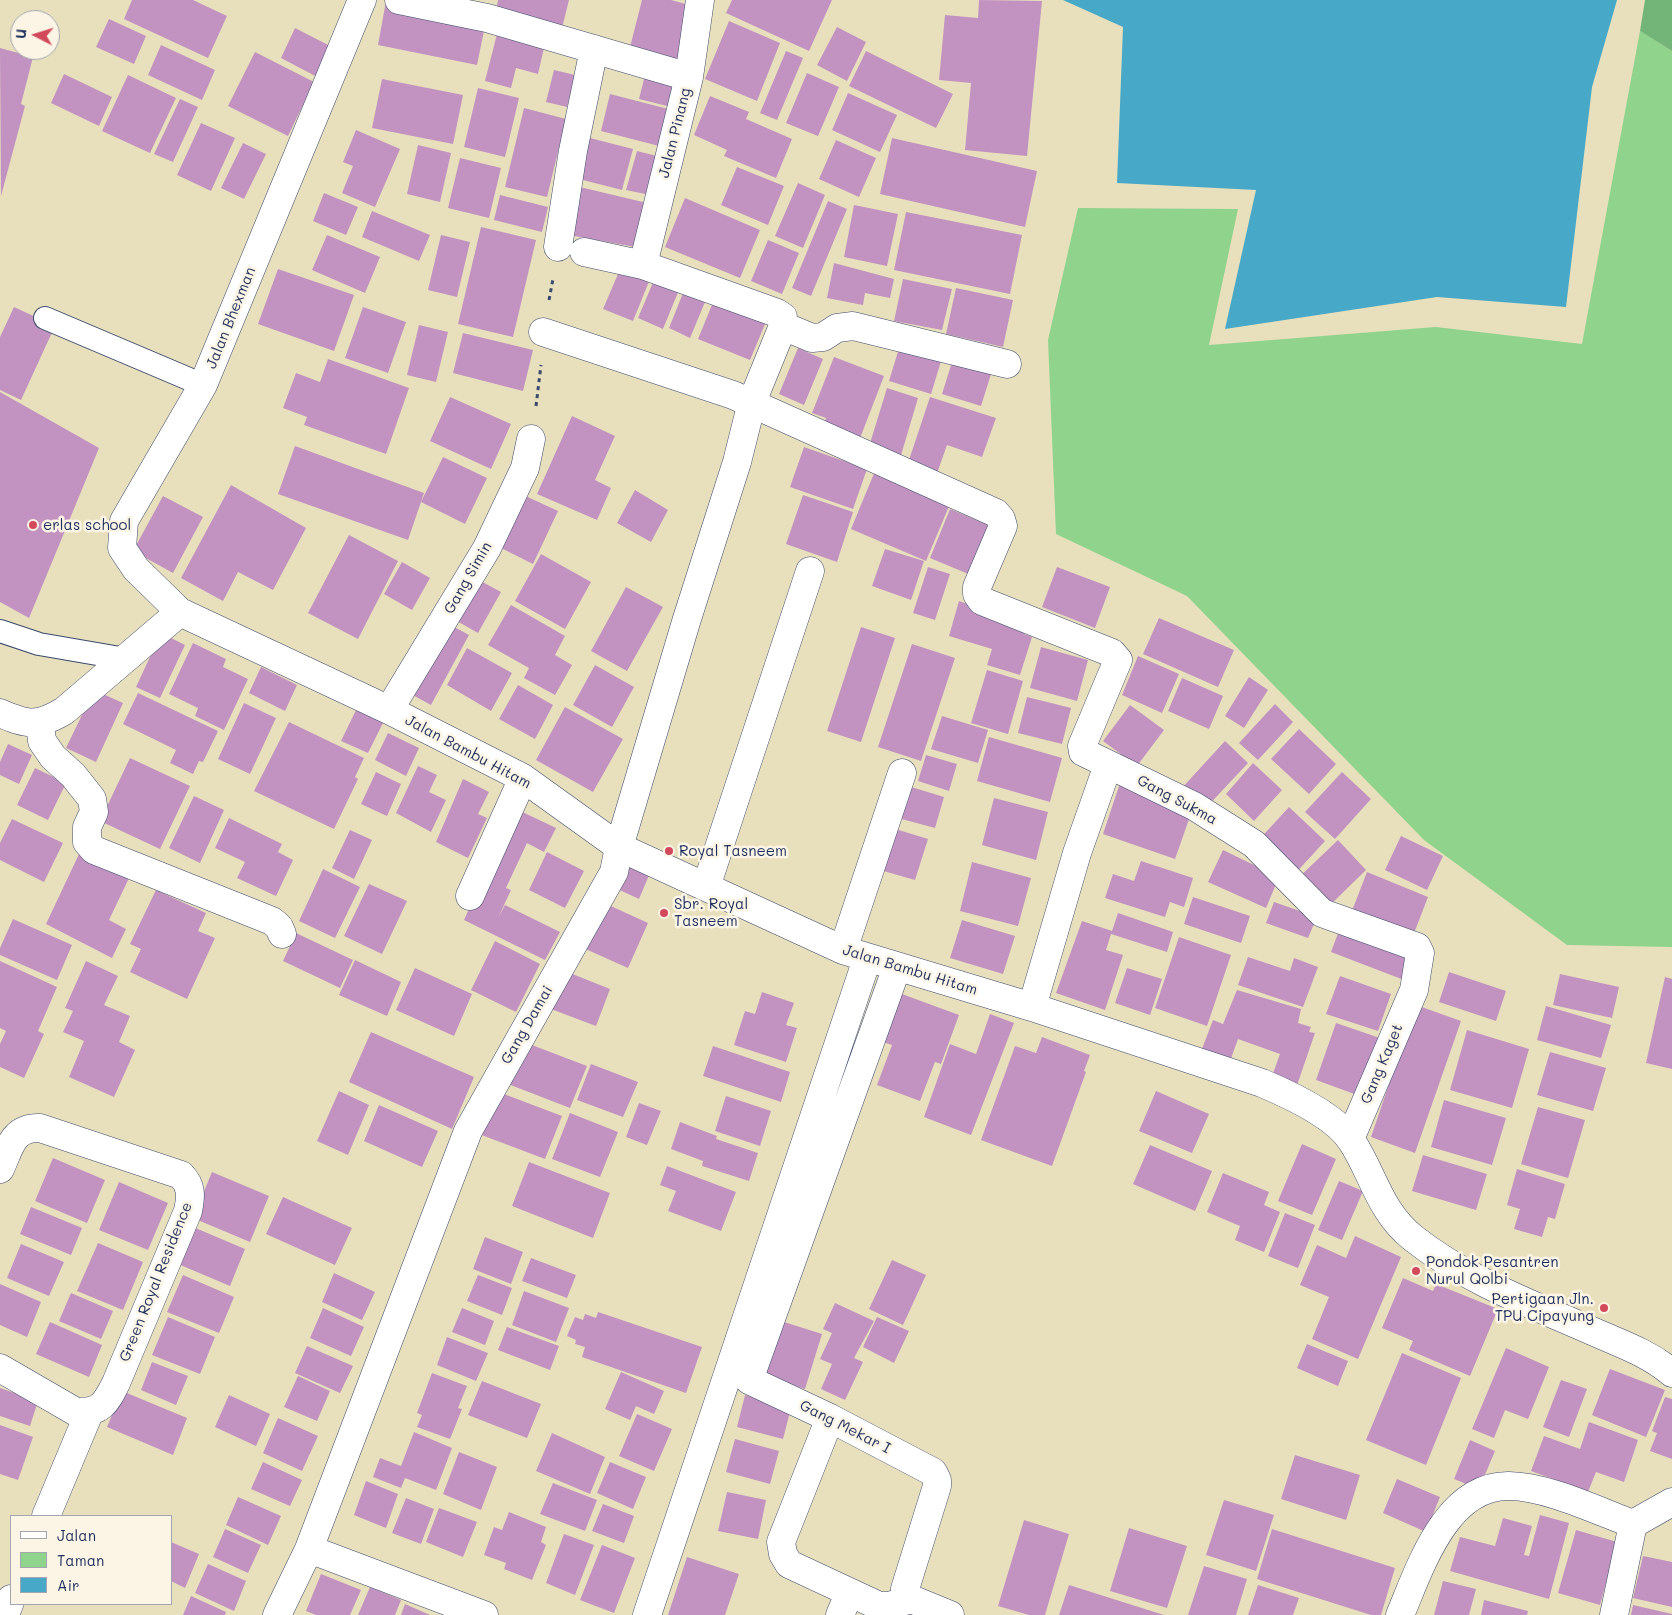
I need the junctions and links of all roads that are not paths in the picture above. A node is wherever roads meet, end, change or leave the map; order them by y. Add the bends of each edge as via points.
1 (362, 0) edge
2 (399, 0) edge
3 (700, 0) edge
4 (594, 49) junction
5 (689, 77) junction
6 (643, 265) junction
7 (45, 318) dead end
8 (783, 326) junction
9 (543, 332) dead end
10 (1008, 364) dead end
11 (203, 385) junction
12 (752, 402) junction
13 (531, 439) dead end
14 (810, 572) dead end
15 (180, 612) junction
16 (0, 630) edge
17 (126, 659) junction
18 (389, 710) junction
19 (0, 713) edge
20 (40, 723) junction
21 (1108, 765) junction
22 (902, 773) dead end
23 (523, 778) junction
24 (619, 848) junction
25 (706, 887) junction
26 (470, 896) dead end
27 (282, 934) dead end
28 (855, 954) junction
29 (896, 968) junction
30 (1414, 990) joint
31 (1032, 1007) junction
32 (1350, 1138) junction
33 (0, 1169) edge
34 (0, 1368) edge
35 (1672, 1373) edge
36 (89, 1413) junction
37 (830, 1418) junction
38 (1672, 1502) edge
39 (46, 1515) edge
40 (1633, 1524) junction
41 (309, 1549) junction
42 (911, 1599) junction
43 (10, 1601) edge
44 (844, 1604) edge
45 (4, 1615) edge
46 (277, 1615) edge
47 (484, 1615) edge
48 (647, 1615) edge
49 (950, 1615) edge
50 (1400, 1615) edge
51 (1614, 1615) edge

1 - 11 street, Jalan Bhexman
2 - 4 street via 487,18
3 - 5 street, Jalan Pinang
4 - 5 street
4 - 6 street via 574,151 571,250
5 - 6 street, Jalan Pinang
6 - 8 street via 777,313 783,317
7 - 11 lane
8 - 10 street via 812,338 823,337 837,328 853,326
8 - 12 street, Gang Damai
9 - 12 street
11 - 15 street, Jalan Bhexman via 124,521 122,548 136,569
12 - 21 street, Gang Sukma via 996,513 1003,526 977,587 982,601 1112,653 1118,660 1082,746 1083,752
12 - 24 street, Gang Damai via 737,462
13 - 18 street, Gang Simin via 525,468 487,548
14 - 25 street
15 - 17 street
15 - 18 street, Jalan Bambu Hitam
16 - 17 lane via 39,644
17 - 20 street via 64,711
18 - 23 street, Jalan Bambu Hitam
19 - 20 street via 25,724
20 - 27 street via 42,741 92,799 94,812 87,827 87,842 94,850 272,921
21 - 30 street, Gang Sukma via 1194,806 1254,844 1322,913 1416,947 1421,957
21 - 31 street via 1077,853
22 - 28 street
23 - 24 street, Jalan Bambu Hitam
23 - 26 street
24 - 25 street, Jalan Bambu Hitam
24 - 41 street, Gang Damai via 614,872 468,1131
25 - 28 street, Jalan Bambu Hitam
28 - 29 street, Jalan Bambu Hitam
28 - 48 street
29 - 31 street, Jalan Bambu Hitam
29 - 37 street, Gang Mekar I via 748,1380
30 - 32 street, Gang Kaget
31 - 32 street, Jalan Bambu Hitam via 1262,1083 1295,1098
32 - 35 street, Jalan Bambu Hitam via 1384,1206 1412,1237 1446,1262 1633,1349
33 - 36 street, Green Royal Residence via 17,1134 28,1127 40,1128 181,1175 189,1183 188,1211 116,1383 105,1403
34 - 36 street via 76,1412
36 - 39 street, Green Royal Residence
37 - 42 street, Gang Mekar I via 933,1472 937,1480 905,1589
37 - 44 street via 781,1542 789,1564
38 - 40 street
40 - 50 street via 1527,1488 1492,1487 1478,1492 1443,1524 1424,1557
40 - 51 street
41 - 46 street, Gang Damai
41 - 47 street
42 - 44 street via 889,1606
42 - 49 street
43 - 45 street

